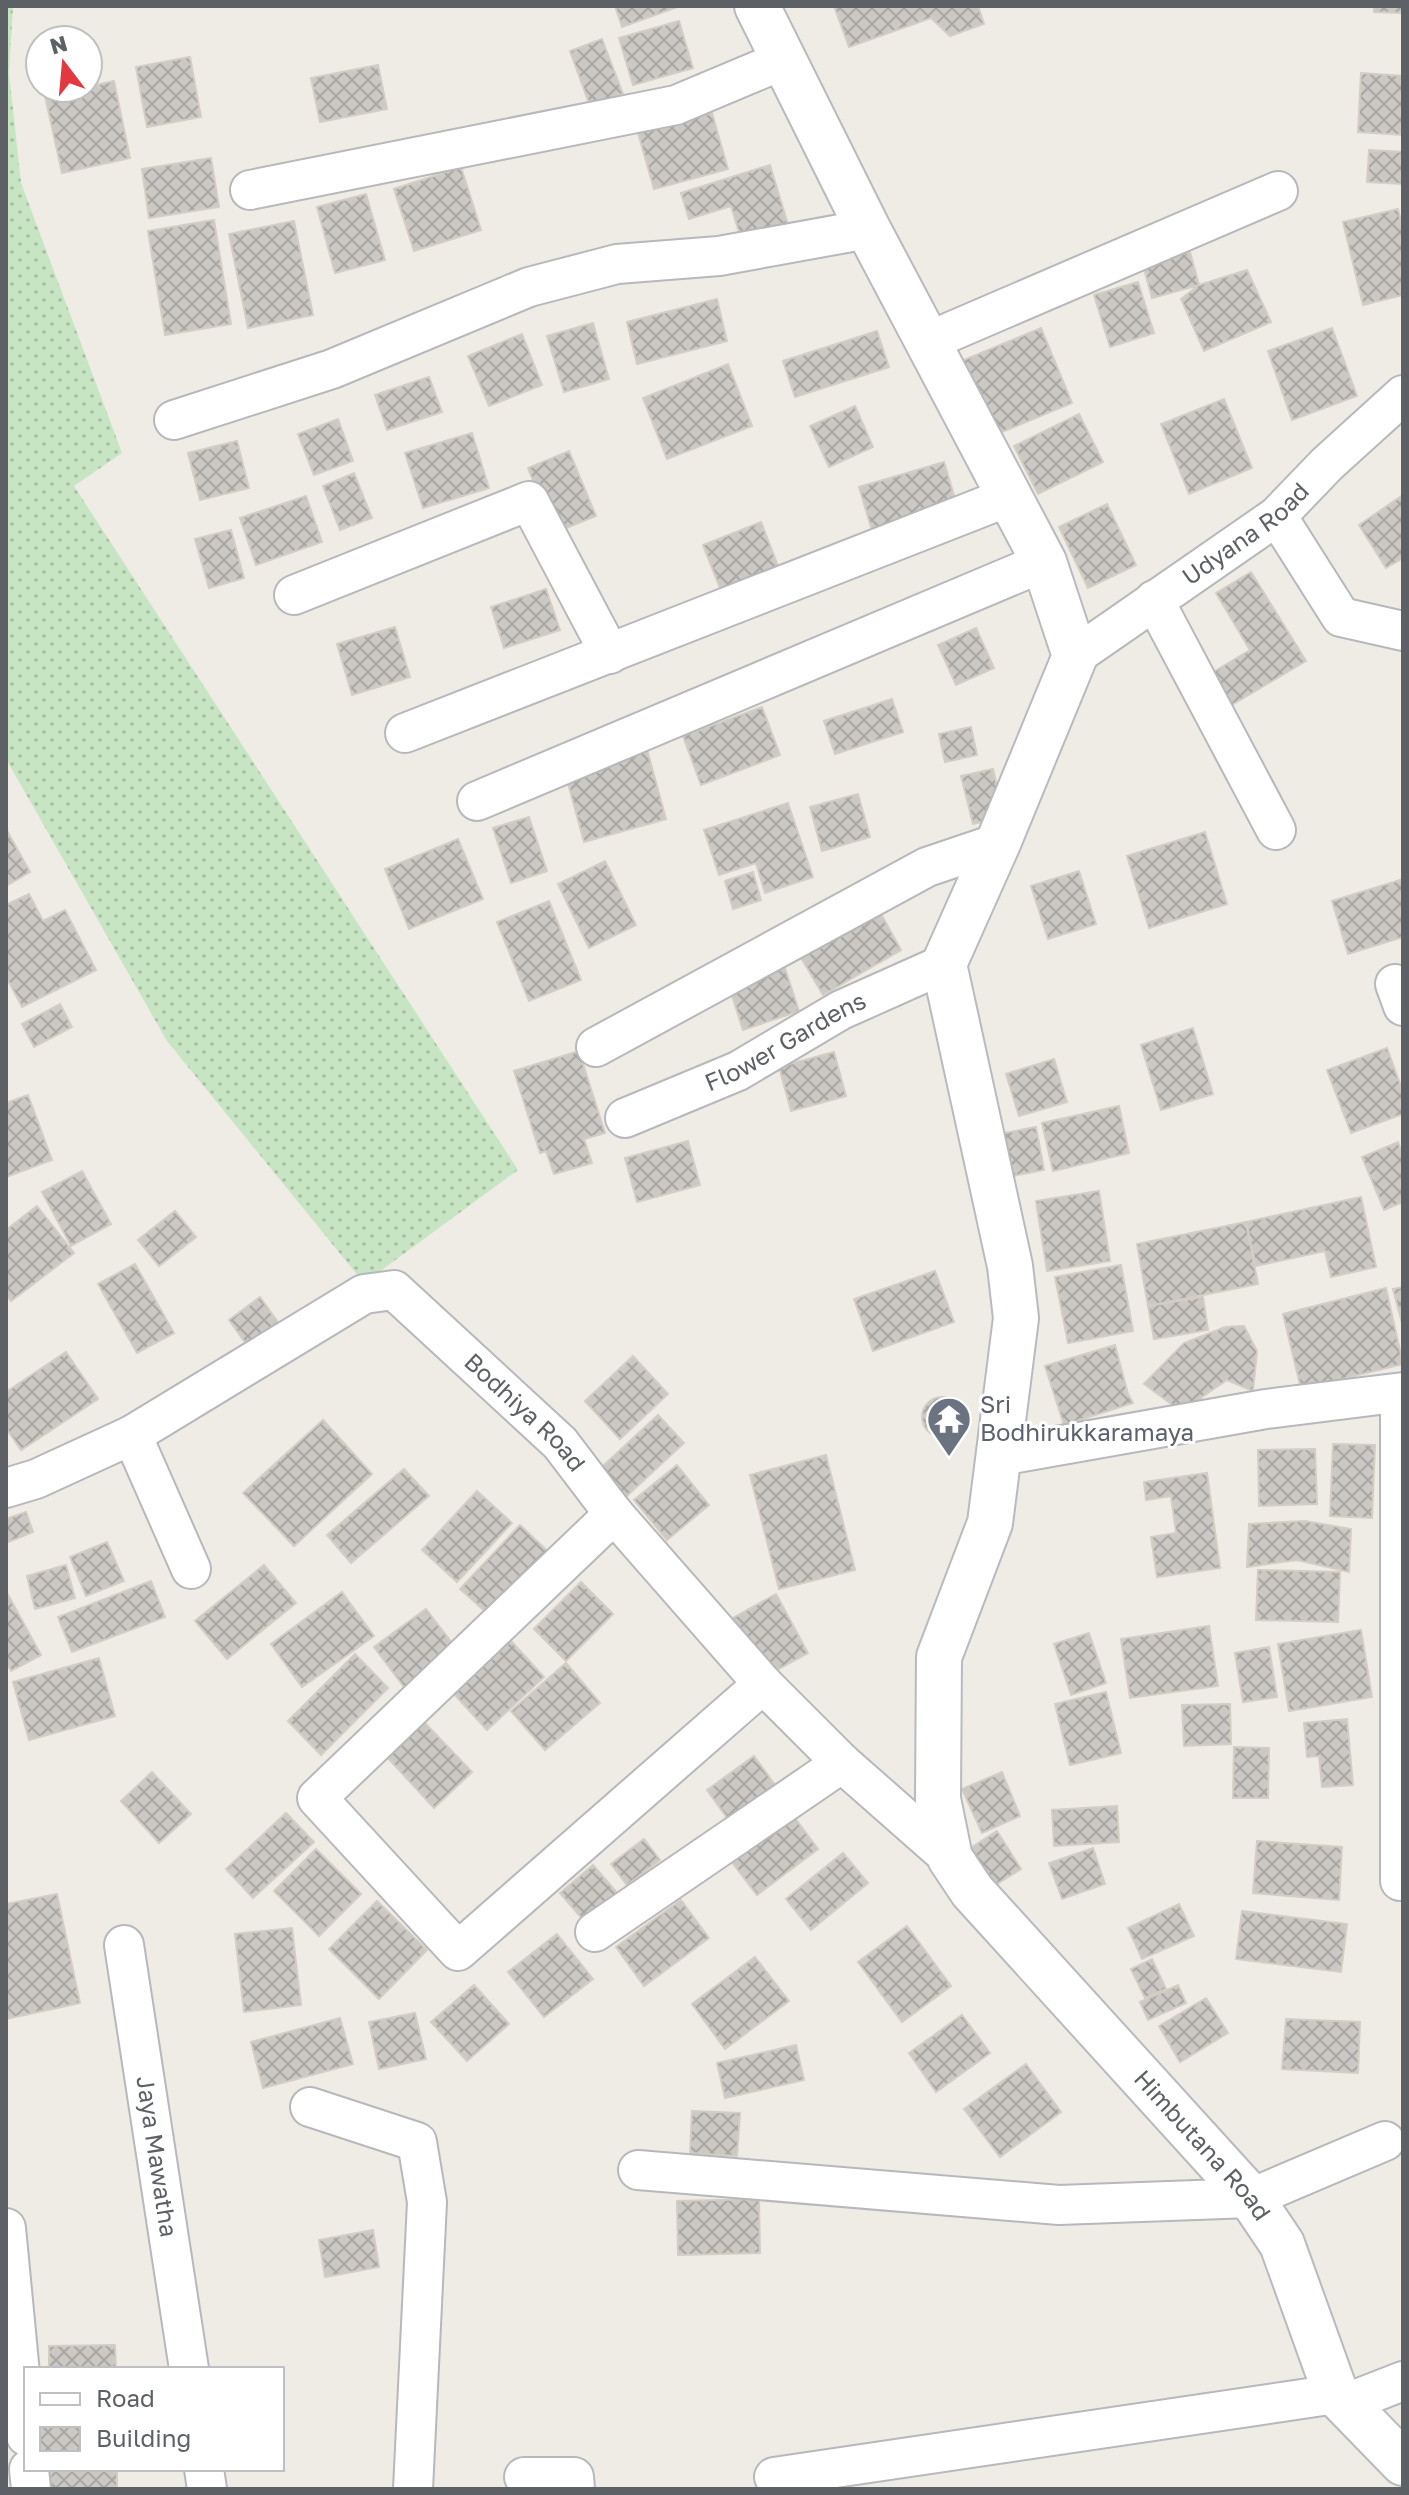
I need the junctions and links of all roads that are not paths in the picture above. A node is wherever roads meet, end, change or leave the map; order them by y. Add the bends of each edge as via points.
1 (757, 6) edge
2 (783, 60) junction
3 (250, 190) dead end
4 (1278, 191) dead end
5 (868, 229) junction
6 (929, 341) junction
7 (1403, 395) edge
8 (174, 420) dead end
9 (1008, 497) junction
10 (1277, 516) junction
11 (1044, 562) junction
12 (294, 595) dead end
13 (1154, 600) junction
14 (1403, 631) edge
15 (610, 654) junction
16 (1075, 656) junction
17 (405, 733) dead end
18 (477, 801) dead end
19 (1276, 830) dead end
20 (998, 843) junction
21 (944, 964) junction
22 (596, 1047) dead end
23 (625, 1118) dead end
24 (1401, 1393) edge
25 (132, 1435) junction
26 (1000, 1456) junction
27 (6, 1488) edge
28 (614, 1514) junction
29 (191, 1569) dead end
30 (763, 1684) junction
31 (842, 1763) junction
32 (950, 1858) junction
33 (1400, 1881) dead end
34 (595, 1932) dead end
35 (124, 1945) dead end
36 (310, 2107) dead end
37 (1385, 2141) dead end
38 (638, 2170) dead end
39 (1251, 2198) junction
40 (6, 2228) edge
41 (189, 2367) edge
42 (1403, 2381) edge
43 (1340, 2399) junction
44 (24, 2415) edge
45 (1403, 2463) edge
46 (524, 2477) dead end
47 (774, 2477) dead end
48 (413, 2489) edge
49 (575, 2489) edge

1 - 2 street
2 - 3 street via 676,105
2 - 5 street
4 - 6 street
5 - 6 street
5 - 8 street via 719,256 617,264 529,287 332,369
6 - 9 street
7 - 10 street, Udyana Road
9 - 11 street
9 - 15 street
10 - 13 street, Udyana Road
10 - 14 street via 1341,617
11 - 16 street
11 - 18 street
12 - 15 street via 529,501
13 - 16 street, Udyana Road
13 - 19 street
15 - 17 street
16 - 20 street
20 - 21 street
20 - 22 street via 927,867
21 - 23 street, Flower Gardens via 841,1010 738,1071
21 - 26 street via 1015,1305
24 - 26 street via 1266,1409
24 - 33 street
25 - 27 street, Bodhiya Road
25 - 28 street, Bodhiya Road via 364,1294 394,1290 560,1443
25 - 29 street
26 - 32 street via 990,1523 939,1657 938,1799
28 - 30 street, Bodhiya Road
28 - 30 street via 317,1798 458,1951
30 - 31 street, Bodhiya Road
31 - 32 street, Bodhiya Road
31 - 34 street
32 - 39 street, Himbutana Road via 972,1891
35 - 41 street, Jaya Mawatha
36 - 48 street via 417,2142 427,2202
37 - 39 street
38 - 39 street via 1059,2205
39 - 43 street, Himbutana Road via 1282,2244
40 - 44 street
42 - 43 street
43 - 45 street, Himbutana Road
43 - 47 street
46 - 49 street via 574,2477

